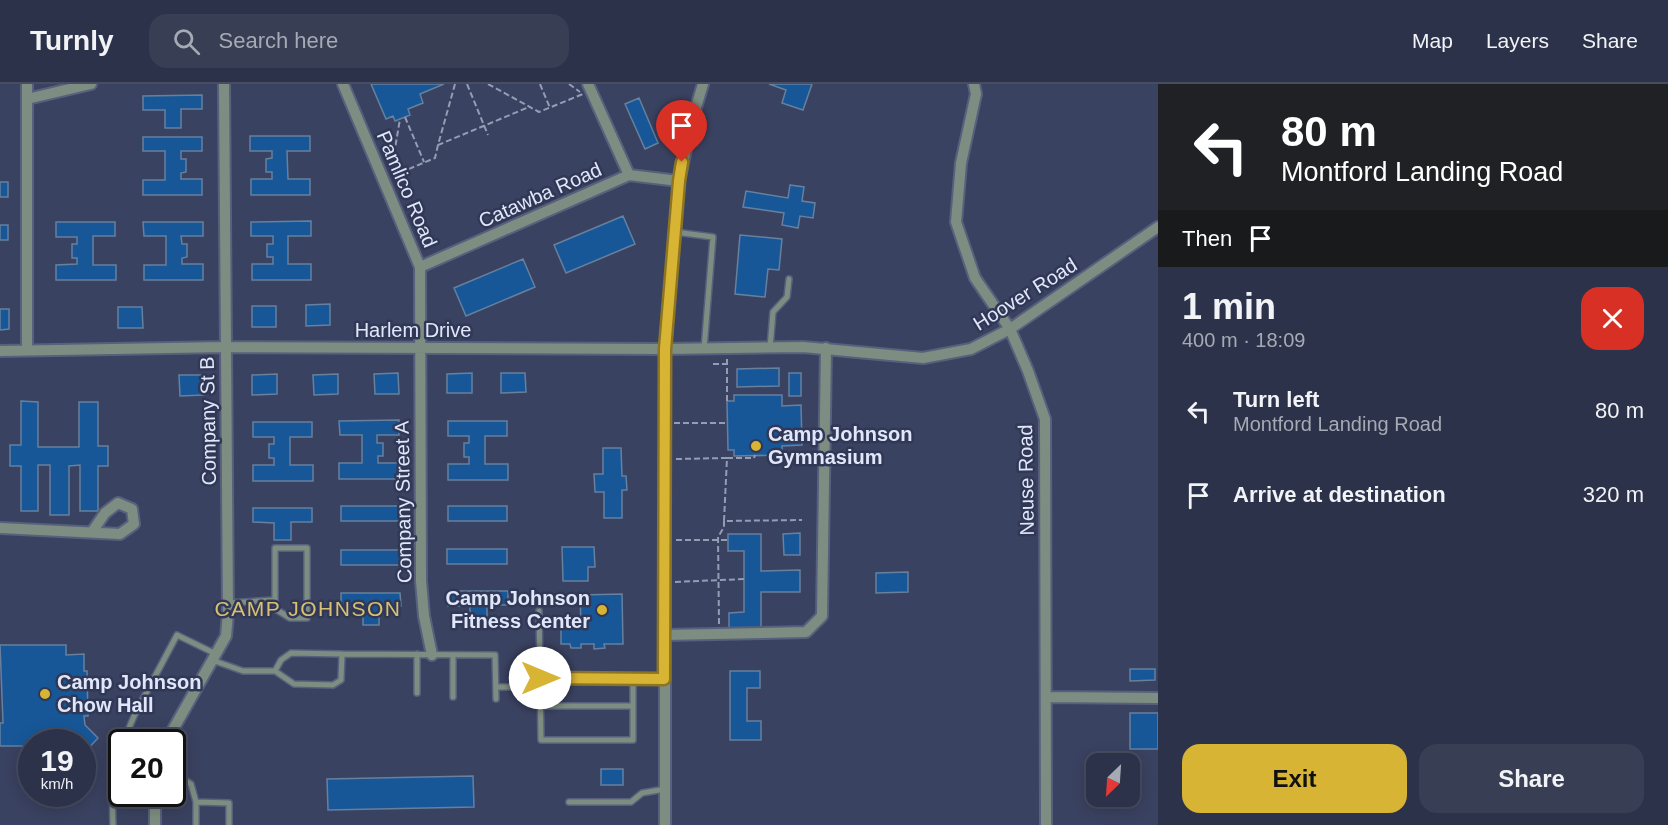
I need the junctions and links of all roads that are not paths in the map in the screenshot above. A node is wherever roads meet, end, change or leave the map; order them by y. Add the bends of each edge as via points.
1 (27, 84) edge
2 (91, 84) edge
3 (224, 84) edge
4 (343, 84) edge
5 (703, 84) edge
6 (974, 84) edge
7 (587, 90) edge
8 (27, 99) junction
9 (628, 176) junction
10 (679, 181) junction
11 (1158, 227) edge
12 (675, 232) junction
13 (420, 267) junction
14 (789, 279) dead end
15 (1010, 329) junction
16 (225, 347) junction
17 (419, 348) junction
18 (770, 348) junction
19 (826, 348) junction
20 (665, 349) junction
21 (704, 349) junction
22 (27, 350) junction
23 (0, 351) edge
24 (0, 528) edge
25 (92, 532) dead end
26 (275, 600) junction
27 (228, 603) junction
28 (539, 611) dead end
29 (664, 635) junction
30 (342, 654) junction
31 (417, 654) junction
32 (432, 655) junction
33 (453, 655) junction
34 (214, 657) junction
35 (275, 671) junction
36 (540, 678) junction
37 (633, 679) junction
38 (664, 679) junction
39 (496, 687) junction
40 (540, 687) junction
41 (417, 693) dead end
42 (453, 697) dead end
43 (1046, 697) junction
44 (1158, 698) edge
45 (496, 699) dead end
46 (540, 706) junction
47 (633, 706) junction
48 (128, 729) edge
49 (173, 729) edge
50 (186, 781) edge
51 (665, 789) junction
52 (196, 802) junction
53 (569, 802) dead end
54 (112, 807) edge
55 (155, 807) edge
56 (113, 825) edge
57 (155, 825) edge
58 (196, 825) edge
59 (229, 825) edge
60 (665, 825) edge
61 (1046, 825) edge

1 - 8 street
2 - 8 street
3 - 16 street, Company St B
4 - 13 street, Pamlico Road
5 - 10 street
6 - 15 street, Neuse Road via 976,94 961,163 956,222 975,278
7 - 9 street
8 - 22 street
9 - 10 street, Catawba Road
9 - 13 street, Catawba Road
10 - 12 street
11 - 15 street, Hoover Road
12 - 20 street
12 - 21 lane via 713,237
13 - 17 street, Pamlico Road
14 - 18 lane via 787,297 773,312
15 - 19 street, Hoover Road via 971,349 923,358
15 - 43 street, Neuse Road via 1045,419
16 - 17 street, Harlem Drive
16 - 22 street, Harlem Drive
16 - 27 street, Company St B
17 - 20 street, Harlem Drive
17 - 32 street, Company Street A via 421,581
18 - 19 street, Harlem Drive
18 - 21 street, Harlem Drive
19 - 29 street via 822,616 806,632
20 - 21 street, Harlem Drive
20 - 29 street
22 - 23 street, Harlem Drive
24 - 25 street
26 - 26 lane via 277,610 290,618 307,618 307,548 275,548
26 - 27 lane
27 - 34 street, Company St B via 226,636
28 - 36 lane
29 - 38 street
30 - 31 lane
30 - 35 lane via 291,653
30 - 35 lane via 341,680 333,686 294,684
31 - 32 lane
31 - 41 lane
32 - 33 lane
33 - 39 lane via 495,655
33 - 42 lane
34 - 35 lane via 243,670
34 - 48 lane via 177,635
34 - 49 street, Company St B
36 - 37 lane
36 - 40 lane
37 - 38 lane
37 - 47 lane
38 - 51 street
39 - 40 lane
39 - 45 lane
40 - 46 lane
43 - 44 street
43 - 61 street, Neuse Road
46 - 47 lane
46 - 47 lane via 541,740 633,740
50 - 52 lane via 191,784
51 - 53 lane via 642,793 631,802
51 - 60 street
52 - 58 lane
52 - 59 lane via 229,803
54 - 56 lane
55 - 57 street

